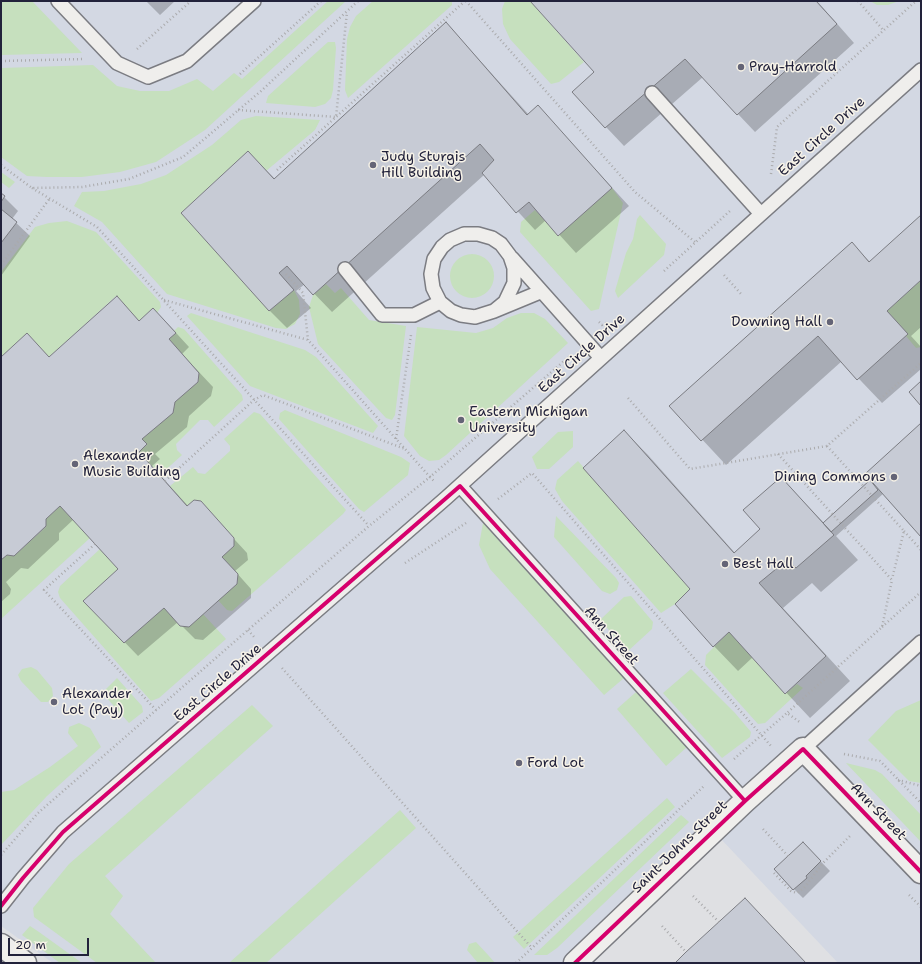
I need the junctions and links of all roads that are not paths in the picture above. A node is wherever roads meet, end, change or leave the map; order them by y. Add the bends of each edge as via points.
1 (58, 1) edge
2 (254, 1) edge
3 (921, 70) edge
4 (652, 93) dead end
5 (761, 214) junction
6 (510, 256) junction
7 (345, 269) dead end
8 (540, 292) junction
9 (440, 302) junction
10 (494, 311) junction
11 (601, 358) junction
12 (460, 486) junction
13 (921, 642) edge
14 (802, 749) junction
15 (745, 801) junction
16 (921, 872) edge
17 (1, 906) edge
18 (1, 945) edge
19 (25, 963) edge
20 (575, 963) edge

1 - 2 lane via 111,58 148,77 187,61
3 - 5 lane, East Circle Drive
4 - 5 lane
5 - 11 lane, East Circle Drive
6 - 8 lane
6 - 9 lane via 501,244 478,234 464,234 450,240 434,259 431,274 433,288
6 - 10 lane via 514,268 514,283 505,302
7 - 9 lane via 382,315 414,315
8 - 10 lane
8 - 11 lane
9 - 10 lane via 461,315 475,317
11 - 12 lane, East Circle Drive
12 - 15 lane, Ann Street
12 - 17 lane, East Circle Drive via 63,832
13 - 14 lane
14 - 15 street, Saint Johns Street
14 - 16 street, Ann Street
15 - 20 street, Saint Johns Street
18 - 19 street

